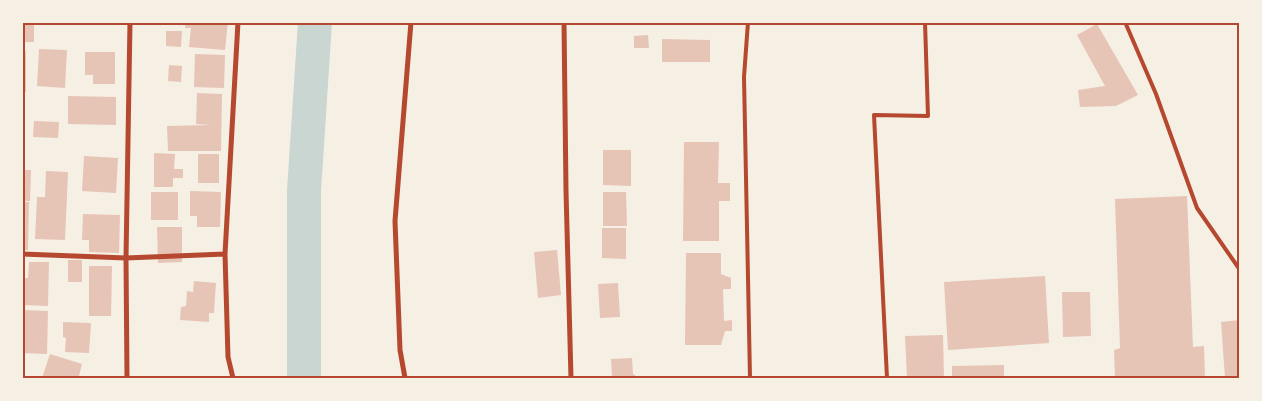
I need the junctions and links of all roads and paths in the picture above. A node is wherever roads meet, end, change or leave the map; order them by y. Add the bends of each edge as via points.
1 (130, 22) edge
2 (238, 22) edge
3 (411, 22) edge
4 (564, 22) edge
5 (748, 22) edge
6 (925, 22) edge
7 (1125, 22) edge
8 (22, 254) edge
9 (225, 254) junction
10 (126, 258) junction
11 (1240, 270) edge
12 (127, 378) edge
13 (233, 378) edge
14 (405, 378) edge
15 (571, 378) edge
16 (750, 378) edge
17 (887, 378) edge

1 - 10 street
2 - 9 street
3 - 14 street via 396,222 400,350
4 - 15 street
5 - 16 lane via 744,77
6 - 17 lane via 928,116 874,115
7 - 11 lane via 1156,94 1197,208
8 - 10 street
9 - 10 street
9 - 13 street via 228,357
10 - 12 street

